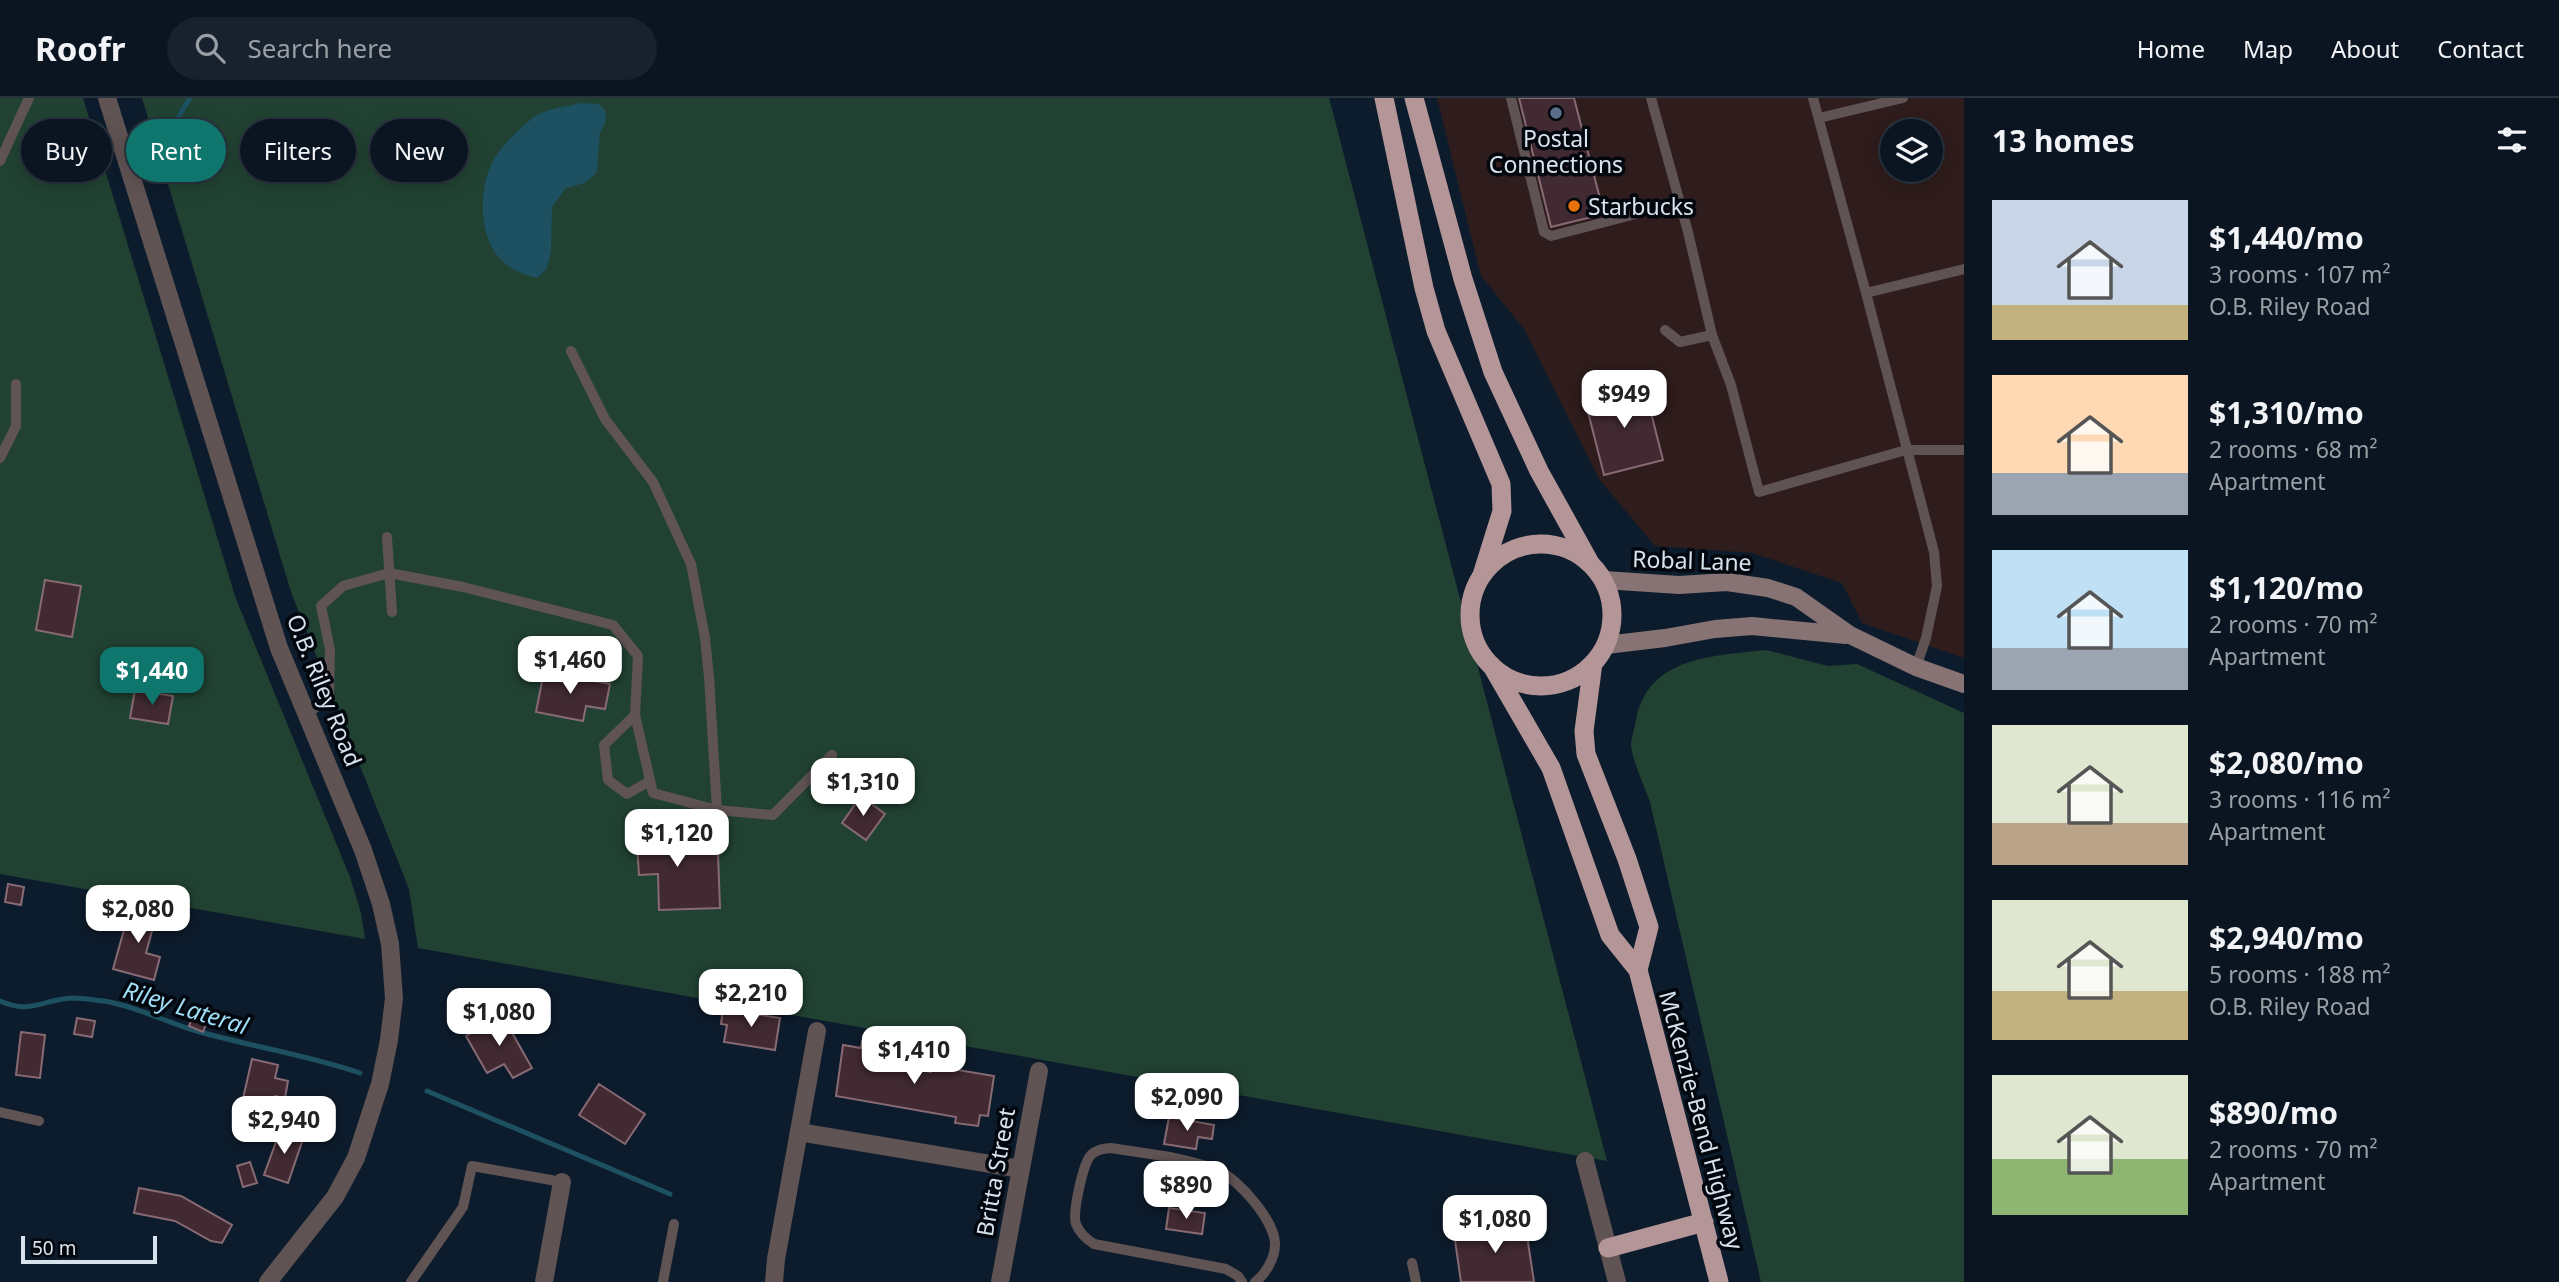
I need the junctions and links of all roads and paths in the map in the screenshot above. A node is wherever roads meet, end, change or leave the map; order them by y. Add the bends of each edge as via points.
1 (29, 98) edge
2 (107, 98) edge
3 (1384, 98) edge
4 (1414, 98) edge
5 (1511, 98) edge
6 (1651, 98) edge
7 (1814, 98) edge
8 (1903, 98) edge
9 (1819, 118) junction
10 (0, 161) edge
11 (1636, 214) dead end
12 (1964, 269) edge
13 (1866, 293) junction
14 (1665, 330) dead end
15 (1712, 335) junction
16 (571, 351) dead end
17 (16, 384) dead end
18 (1906, 450) junction
19 (1964, 450) edge
20 (0, 458) edge
21 (387, 537) dead end
22 (1590, 563) junction
23 (389, 573) junction
24 (1482, 575) junction
25 (1604, 580) junction
26 (393, 612) dead end
27 (1850, 635) junction
28 (1606, 645) junction
29 (1593, 663) junction
30 (1492, 666) junction
31 (1916, 667) junction
32 (1964, 684) edge
33 (307, 714) junction
34 (635, 715) junction
35 (832, 755) dead end
36 (650, 781) junction
37 (717, 810) junction
38 (1638, 970) junction
39 (817, 1031) dead end
40 (1039, 1071) dead end
41 (0, 1112) edge
42 (39, 1121) dead end
43 (799, 1132) junction
44 (1585, 1161) dead end
45 (1020, 1169) junction
46 (562, 1182) joint
47 (1704, 1222) junction
48 (674, 1224) dead end
49 (1608, 1248) junction
50 (1412, 1263) dead end
51 (268, 1282) edge
52 (411, 1282) edge
53 (544, 1282) edge
54 (663, 1282) edge
55 (774, 1282) edge
56 (1000, 1282) edge
57 (1242, 1282) edge
58 (1255, 1282) edge
59 (1416, 1282) edge
60 (1617, 1282) edge
61 (1719, 1282) edge

1 - 10 lane
2 - 33 street, O.B. Riley Road via 279,648
3 - 24 highway via 1436,331 1501,484 1502,511
4 - 22 highway via 1493,372 1539,471
5 - 11 lane via 1544,232 1551,236
6 - 15 lane
7 - 9 lane
8 - 9 lane
9 - 13 lane
12 - 13 lane
13 - 18 lane
14 - 15 lane via 1680,342
15 - 18 lane via 1731,384 1759,492
16 - 37 lane via 605,419 653,482 691,564 705,638
17 - 20 lane via 16,426
18 - 19 lane
18 - 31 lane via 1934,552 1937,586
21 - 23 lane
22 - 24 highway via 1570,549 1546,544 1521,546 1499,557
22 - 25 highway
23 - 26 lane
23 - 33 lane via 343,586 321,607 330,649 329,697
23 - 34 lane via 613,625 638,656
24 - 30 highway via 1472,598 1471,622 1478,646
25 - 27 main road, Robal Lane via 1679,585 1727,582 1768,588 1796,597
25 - 28 highway via 1612,601
27 - 28 main road, Robal Lane via 1752,626
27 - 31 main road, Robal Lane
28 - 29 highway
29 - 30 highway via 1575,677 1543,685 1511,679
29 - 38 highway, McKenzie-Bend Highway via 1584,731 1586,754 1649,927
30 - 38 highway, McKenzie-Bend Highway via 1551,768 1610,935
31 - 32 main road, Robal Lane
33 - 51 street, O.B. Riley Road via 381,904 394,998 380,1084 356,1158 335,1197
34 - 36 lane
34 - 36 lane via 604,745 608,780 626,794
35 - 37 lane via 773,815
36 - 37 lane via 653,793
38 - 47 highway, McKenzie-Bend Highway
39 - 43 street
40 - 45 street, Britta Street
41 - 42 lane
43 - 45 street
43 - 55 street
44 - 49 street
45 - 56 street, Britta Street
46 - 52 lane via 472,1166 463,1207
46 - 53 street
47 - 49 highway
47 - 61 highway, McKenzie-Bend Highway
48 - 54 lane
49 - 60 street
50 - 59 lane
57 - 58 lane via 1226,1269 1094,1244 1083,1236 1074,1216 1091,1155 1111,1148 1221,1172 1255,1203 1276,1243 1273,1257

